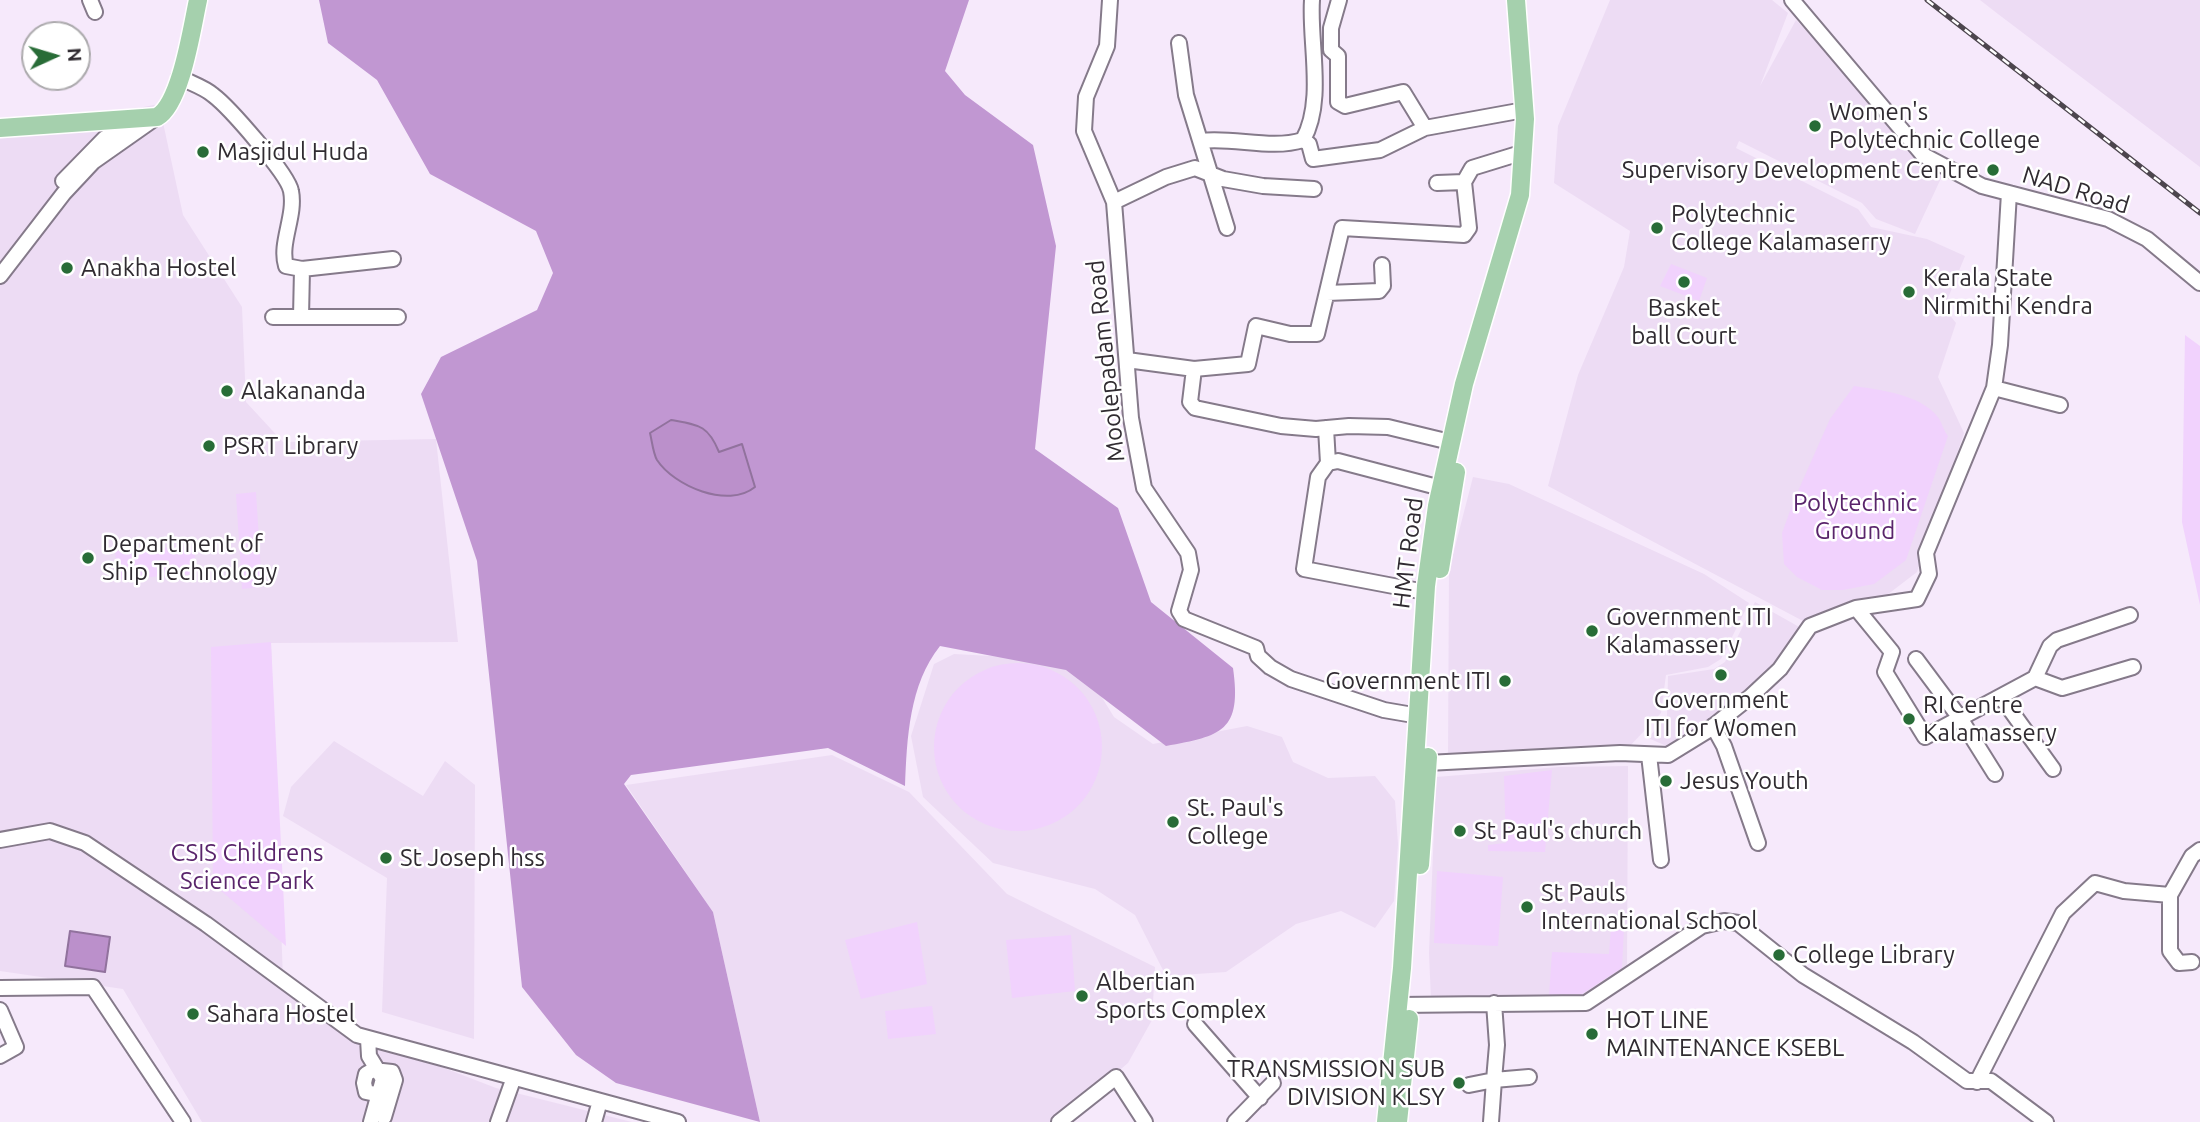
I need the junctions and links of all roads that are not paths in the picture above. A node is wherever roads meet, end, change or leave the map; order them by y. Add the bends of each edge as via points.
1 (189, 0) edge
2 (198, 0) edge
3 (1110, 0) edge
4 (1312, 0) edge
5 (1339, 0) edge
6 (1516, 0) edge
7 (1527, 0) edge
8 (1792, 0) edge
9 (1179, 43) dead end
10 (179, 78) junction
11 (167, 98) junction
12 (1524, 110) junction
13 (157, 117) junction
14 (0, 128) edge
15 (1425, 128) junction
16 (1303, 140) junction
17 (1201, 141) junction
18 (1524, 152) junction
19 (1207, 171) junction
20 (1464, 182) junction
21 (1437, 183) dead end
22 (1314, 189) dead end
23 (2009, 193) junction
24 (1114, 202) junction
25 (1227, 228) dead end
26 (393, 259) dead end
27 (0, 262) edge
28 (1382, 265) dead end
29 (302, 269) junction
30 (0, 276) edge
31 (2200, 283) edge
32 (1327, 293) junction
33 (273, 317) dead end
34 (301, 317) junction
35 (398, 317) dead end
36 (1127, 360) junction
37 (1194, 369) junction
38 (1994, 388) junction
39 (2060, 405) dead end
40 (1326, 428) junction
41 (1450, 442) junction
42 (1328, 463) junction
43 (1441, 488) junction
44 (1426, 592) junction
45 (1856, 608) junction
46 (2130, 615) dead end
47 (1428, 655) junction
48 (1916, 659) dead end
49 (2133, 667) dead end
50 (2035, 678) junction
51 (2001, 697) junction
52 (1419, 716) junction
53 (1960, 718) junction
54 (1713, 726) junction
55 (1649, 755) junction
56 (1427, 764) junction
57 (2053, 769) dead end
58 (1994, 774) dead end
59 (1419, 796) junction
60 (0, 840) edge
61 (1758, 844) dead end
62 (2200, 850) edge
63 (1661, 860) dead end
64 (2170, 895) junction
65 (2192, 962) dead end
66 (0, 988) edge
67 (1494, 1003) junction
68 (1405, 1005) junction
69 (0, 1010) edge
70 (1195, 1024) dead end
71 (368, 1039) junction
72 (0, 1056) edge
73 (379, 1070) junction
74 (1529, 1077) dead end
75 (513, 1080) junction
76 (1494, 1080) junction
77 (1977, 1082) junction
78 (1273, 1083) dead end
79 (1469, 1084) dead end
80 (1260, 1098) junction
81 (600, 1101) junction
82 (377, 1120) edge
83 (183, 1122) edge
84 (498, 1122) edge
85 (594, 1122) edge
86 (678, 1122) edge
87 (1059, 1122) edge
88 (1146, 1122) edge
89 (1234, 1122) edge
90 (1386, 1122) edge
91 (1398, 1122) edge
92 (1491, 1122) edge
93 (2046, 1122) edge

1 - 11 main road
2 - 10 main road
3 - 24 street, Moolepadam Road via 1107,46 1083,112 1083,131
4 - 16 street via 1314,83 1309,130
5 - 15 street via 1331,28 1331,50 1338,56 1338,102 1345,106 1403,92
6 - 12 main road, HMT Road
7 - 47 main road, HMT Road via 1534,186 1488,338 1458,463
8 - 23 street, NAD Road via 1923,155 1982,186
9 - 17 street via 1186,95
10 - 11 main road
10 - 29 street via 212,94 280,170 291,188 293,211 286,266
11 - 13 main road
12 - 15 street
12 - 18 main road, HMT Road
13 - 14 main road
13 - 27 street via 119,129 87,154
13 - 30 street via 93,162
15 - 16 street via 1380,150 1313,159
16 - 17 street via 1290,144 1226,138
17 - 19 street
18 - 20 street via 1472,168
18 - 41 main road, HMT Road via 1516,213 1478,329
19 - 22 street via 1250,184
19 - 24 street via 1189,168
19 - 25 street
20 - 21 street
20 - 32 street via 1469,228 1464,235 1346,227 1341,231
23 - 31 street, NAD Road via 2108,219 2147,239
23 - 38 street
24 - 36 street, Moolepadam Road
26 - 29 street
28 - 32 street via 1379,291
29 - 34 street
32 - 37 street via 1318,334 1294,335 1256,326 1248,364
33 - 34 street
34 - 35 street
36 - 37 street
36 - 52 street, Moolepadam Road via 1143,488 1188,553 1191,570 1179,611 1184,620 1255,648 1270,667 1291,679 1384,710
37 - 40 street via 1190,402 1195,408 1280,425
38 - 39 street
38 - 45 street via 1926,553 1929,574 1917,598
40 - 41 street via 1388,427
40 - 42 street
41 - 43 main road, HMT Road
42 - 43 street via 1338,461
42 - 44 street via 1318,477 1304,569
43 - 44 main road, HMT Road
44 - 47 main road, HMT Road
45 - 53 street via 1892,652 1885,672 1925,737
45 - 54 street via 1810,626 1780,669
46 - 50 street via 2057,640
47 - 52 main road, HMT Road
47 - 56 main road, HMT Road
48 - 53 street
49 - 50 street via 2062,688
50 - 51 street
51 - 53 street
51 - 57 street
52 - 59 main road, HMT Road
53 - 58 street
54 - 55 street via 1668,755
54 - 61 street
55 - 56 street
55 - 63 street
56 - 59 main road, HMT Road
59 - 68 main road, HMT Road
60 - 71 street via 50,831 85,843
62 - 64 street
64 - 65 street via 2170,951 2179,963
64 - 77 street via 2095,883 2063,913
66 - 83 street via 93,988
67 - 68 street
67 - 76 street
67 - 77 street via 1586,1003 1702,926 1738,923 1803,975 1913,1042 1966,1081
68 - 90 main road, HMT Road
68 - 91 main road, HMT Road
69 - 72 street via 16,1047
70 - 80 street
71 - 73 street via 369,1056
71 - 75 street
73 - 82 street via 383,1079
73 - 82 street via 393,1072 395,1080
74 - 76 street
75 - 81 street
75 - 84 street
76 - 79 street
76 - 92 street
77 - 93 street via 1991,1081
78 - 80 street
80 - 89 street
81 - 85 street
81 - 86 street
87 - 88 street via 1116,1077

